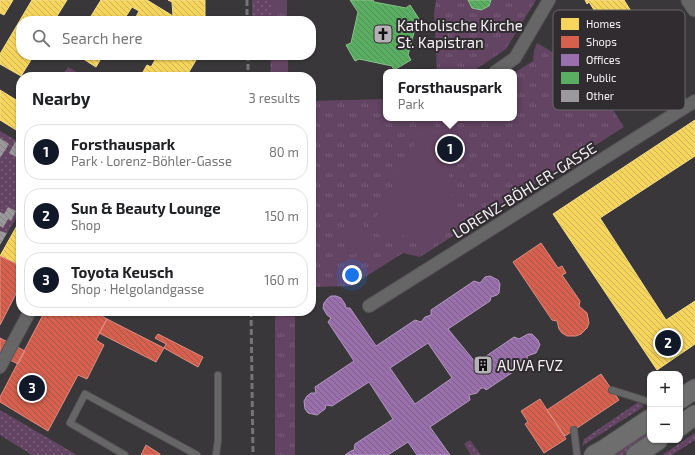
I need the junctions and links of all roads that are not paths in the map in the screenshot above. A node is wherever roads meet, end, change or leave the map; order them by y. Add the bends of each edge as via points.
1 (549, 0) edge
2 (689, 0) edge
3 (695, 9) edge
4 (499, 69) edge
5 (695, 101) edge
6 (685, 107) edge
7 (681, 110) edge
8 (369, 306) dead end
9 (27, 316) edge
10 (0, 367) edge
11 (218, 375) dead end
12 (695, 389) edge
13 (612, 390) dead end
14 (683, 397) edge
15 (647, 401) edge
16 (695, 416) edge
17 (647, 421) edge
18 (683, 424) edge
19 (574, 430) dead end
20 (654, 443) edge
21 (125, 455) edge
22 (197, 455) edge
23 (216, 455) edge
24 (578, 455) edge
25 (594, 455) edge
26 (636, 455) edge

1 - 4 street via 515,58
2 - 3 street
5 - 6 street, LORENZ-BÖHLER-GASSE
7 - 8 street, LORENZ-BÖHLER-GASSE
9 - 10 street
11 - 23 lane
12 - 14 main road
13 - 15 lane
16 - 18 main road
17 - 25 main road
19 - 24 lane
20 - 26 main road
21 - 22 lane via 70,423 85,394

